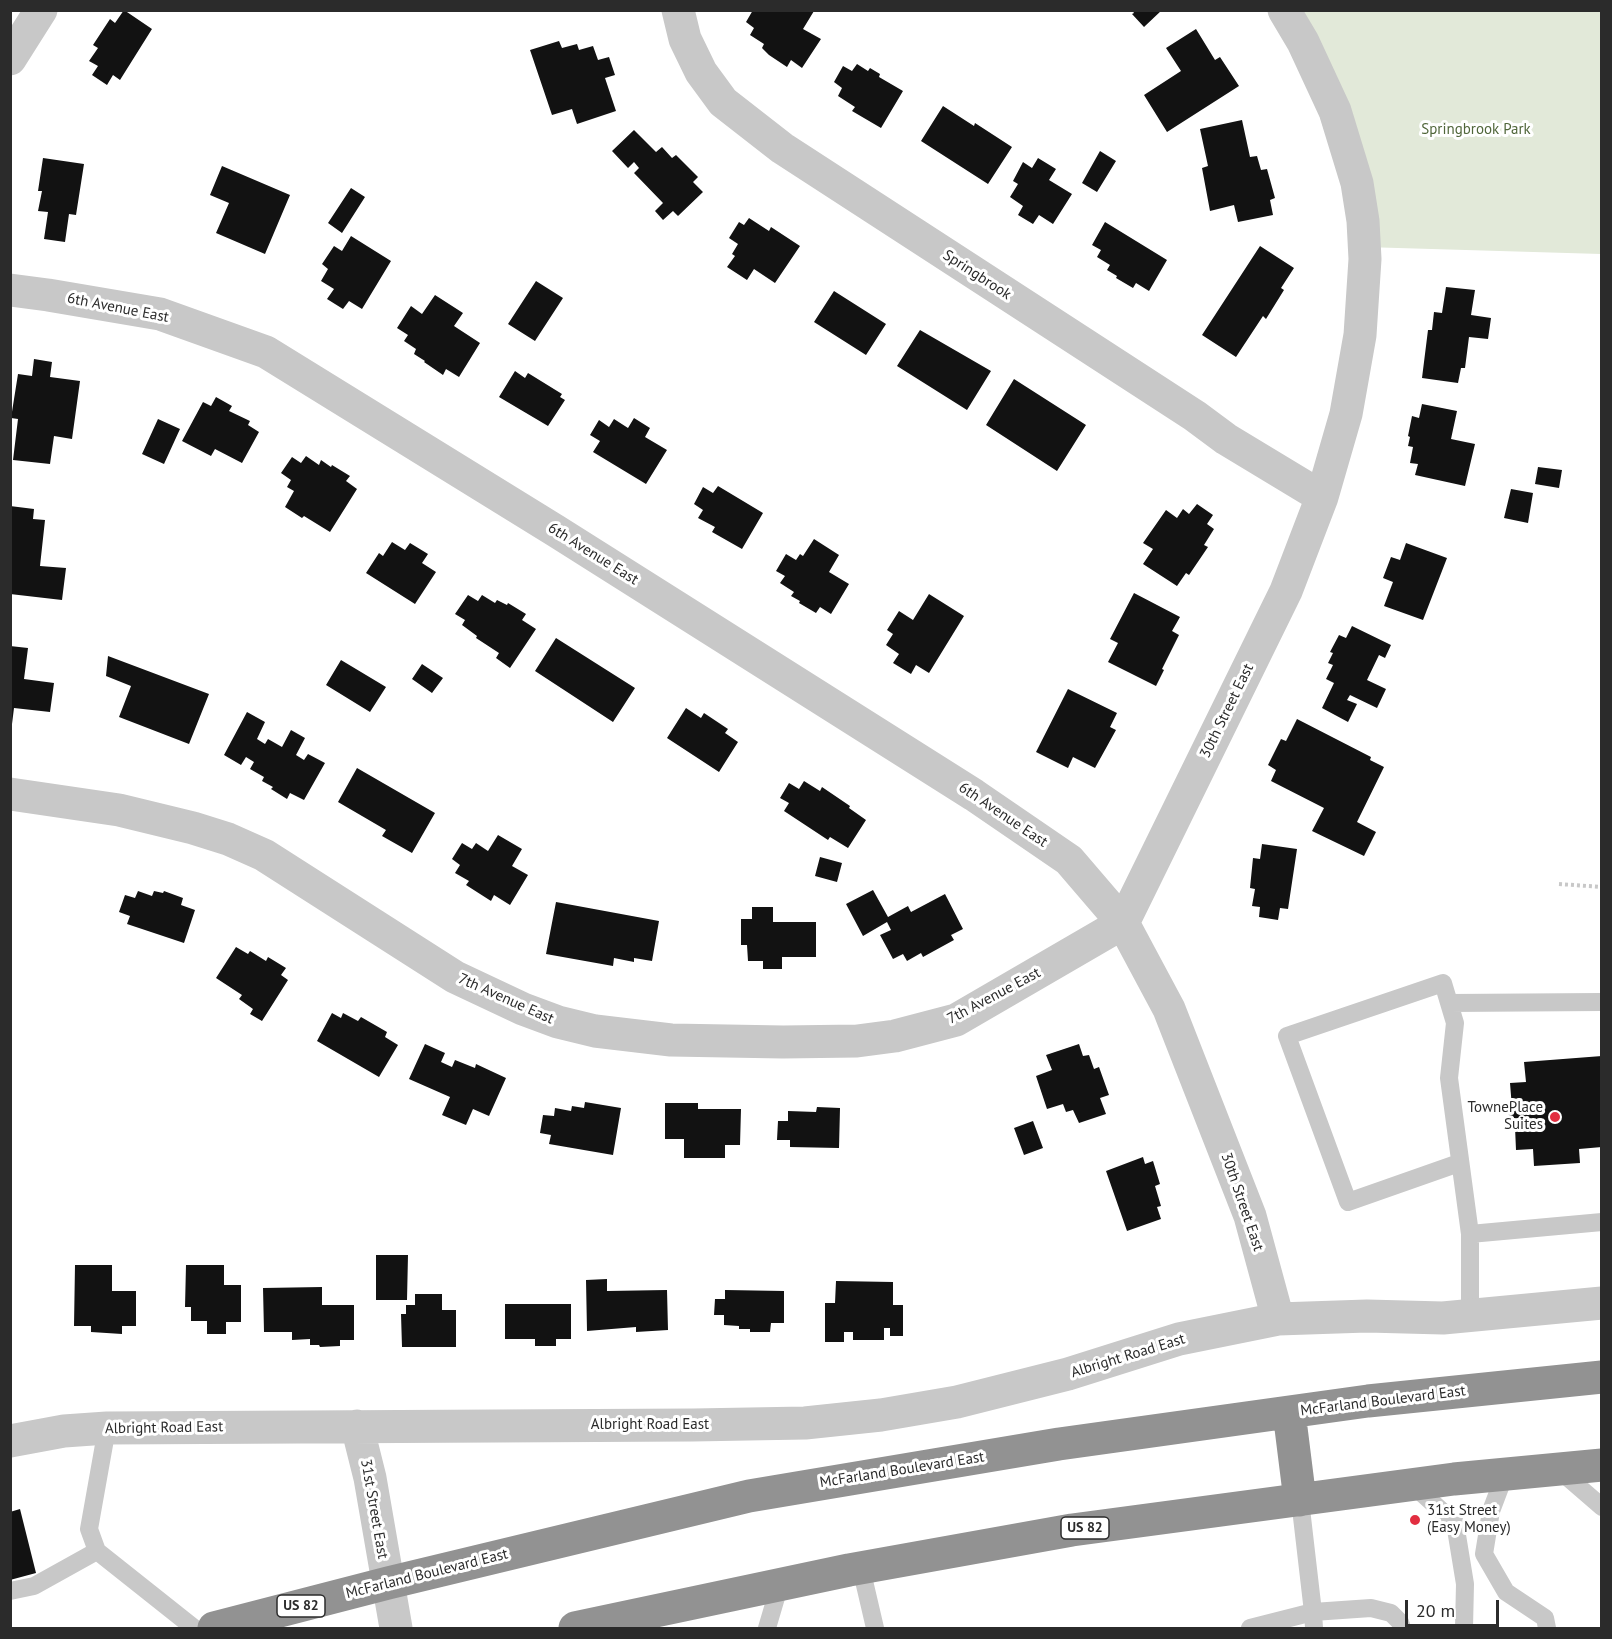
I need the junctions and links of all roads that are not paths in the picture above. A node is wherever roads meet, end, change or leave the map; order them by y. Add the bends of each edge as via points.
1 (41, 10) edge
2 (678, 10) edge
3 (1284, 10) edge
4 (10, 59) edge
5 (10, 290) edge
6 (1322, 497) junction
7 (10, 794) edge
8 (1123, 923) junction
9 (1449, 1002) junction
10 (1602, 1002) edge
11 (1459, 1163) junction
12 (1602, 1222) edge
13 (1470, 1234) junction
14 (1602, 1303) edge
15 (1470, 1315) junction
16 (1278, 1319) junction
17 (1602, 1377) edge
18 (1289, 1412) junction
19 (357, 1426) junction
20 (107, 1428) junction
21 (10, 1442) edge
22 (1602, 1464) edge
23 (1558, 1469) junction
24 (1505, 1474) junction
25 (1413, 1485) junction
26 (1300, 1500) junction
27 (1602, 1507) edge
28 (97, 1551) junction
29 (861, 1568) junction
30 (388, 1583) junction
31 (780, 1584) junction
32 (10, 1591) edge
33 (1313, 1620) edge
34 (1293, 1622) edge
35 (620, 1625) edge
36 (194, 1629) edge
37 (214, 1629) edge
38 (396, 1629) edge
39 (575, 1629) edge
40 (767, 1629) edge
41 (874, 1629) edge
42 (1250, 1629) edge
43 (1402, 1629) edge
44 (1464, 1629) edge
45 (1546, 1629) edge

1 - 4 street
2 - 6 street, Springbrook via 693,56 723,102 782,148 1226,439
3 - 6 street, 30th Street East via 1335,111 1357,183 1363,221 1360,335 1346,414
5 - 8 street, 6th Avenue East via 160,314 266,352 974,795 1069,860
6 - 8 street, 30th Street East via 1286,591
7 - 8 street, 7th Avenue East via 119,810 228,839 264,855 455,977 524,1009 595,1031 660,1039 783,1042 896,1036 956,1020
8 - 16 street, 30th Street East via 1173,1020 1250,1216
9 - 10 lane
9 - 11 lane via 1455,1023 1449,1078
9 - 11 lane via 1443,983 1287,1036 1348,1202
11 - 13 lane
12 - 13 lane
13 - 15 lane
14 - 15 street, Albright Road East
15 - 16 street, Albright Road East
16 - 19 street, Albright Road East via 1179,1340 957,1402 881,1415 806,1423
17 - 18 highway, McFarland Boulevard East / US 82
18 - 26 highway
18 - 30 highway, McFarland Boulevard East / US 82 via 1059,1444 749,1496
19 - 20 street, Albright Road East
19 - 30 street, 31st Street East
20 - 21 street, Albright Road East via 64,1431
20 - 28 lane via 90,1529
22 - 23 highway, US 82
23 - 24 highway, US 82
23 - 27 lane
24 - 25 highway, US 82
24 - 45 lane via 1491,1511 1484,1554 1506,1592 1545,1618
25 - 26 highway, US 82
25 - 44 lane via 1455,1523 1465,1584
26 - 29 highway, US 82 via 1072,1530
26 - 33 lane
28 - 32 lane via 34,1586
28 - 36 lane
29 - 31 highway, US 82
29 - 41 lane
30 - 37 highway, McFarland Boulevard East / US 82
30 - 38 street, 31st Street East
31 - 35 highway, US 82
31 - 40 lane
33 - 34 lane
33 - 43 lane via 1371,1608 1391,1613
34 - 42 lane
35 - 39 highway, US 82

